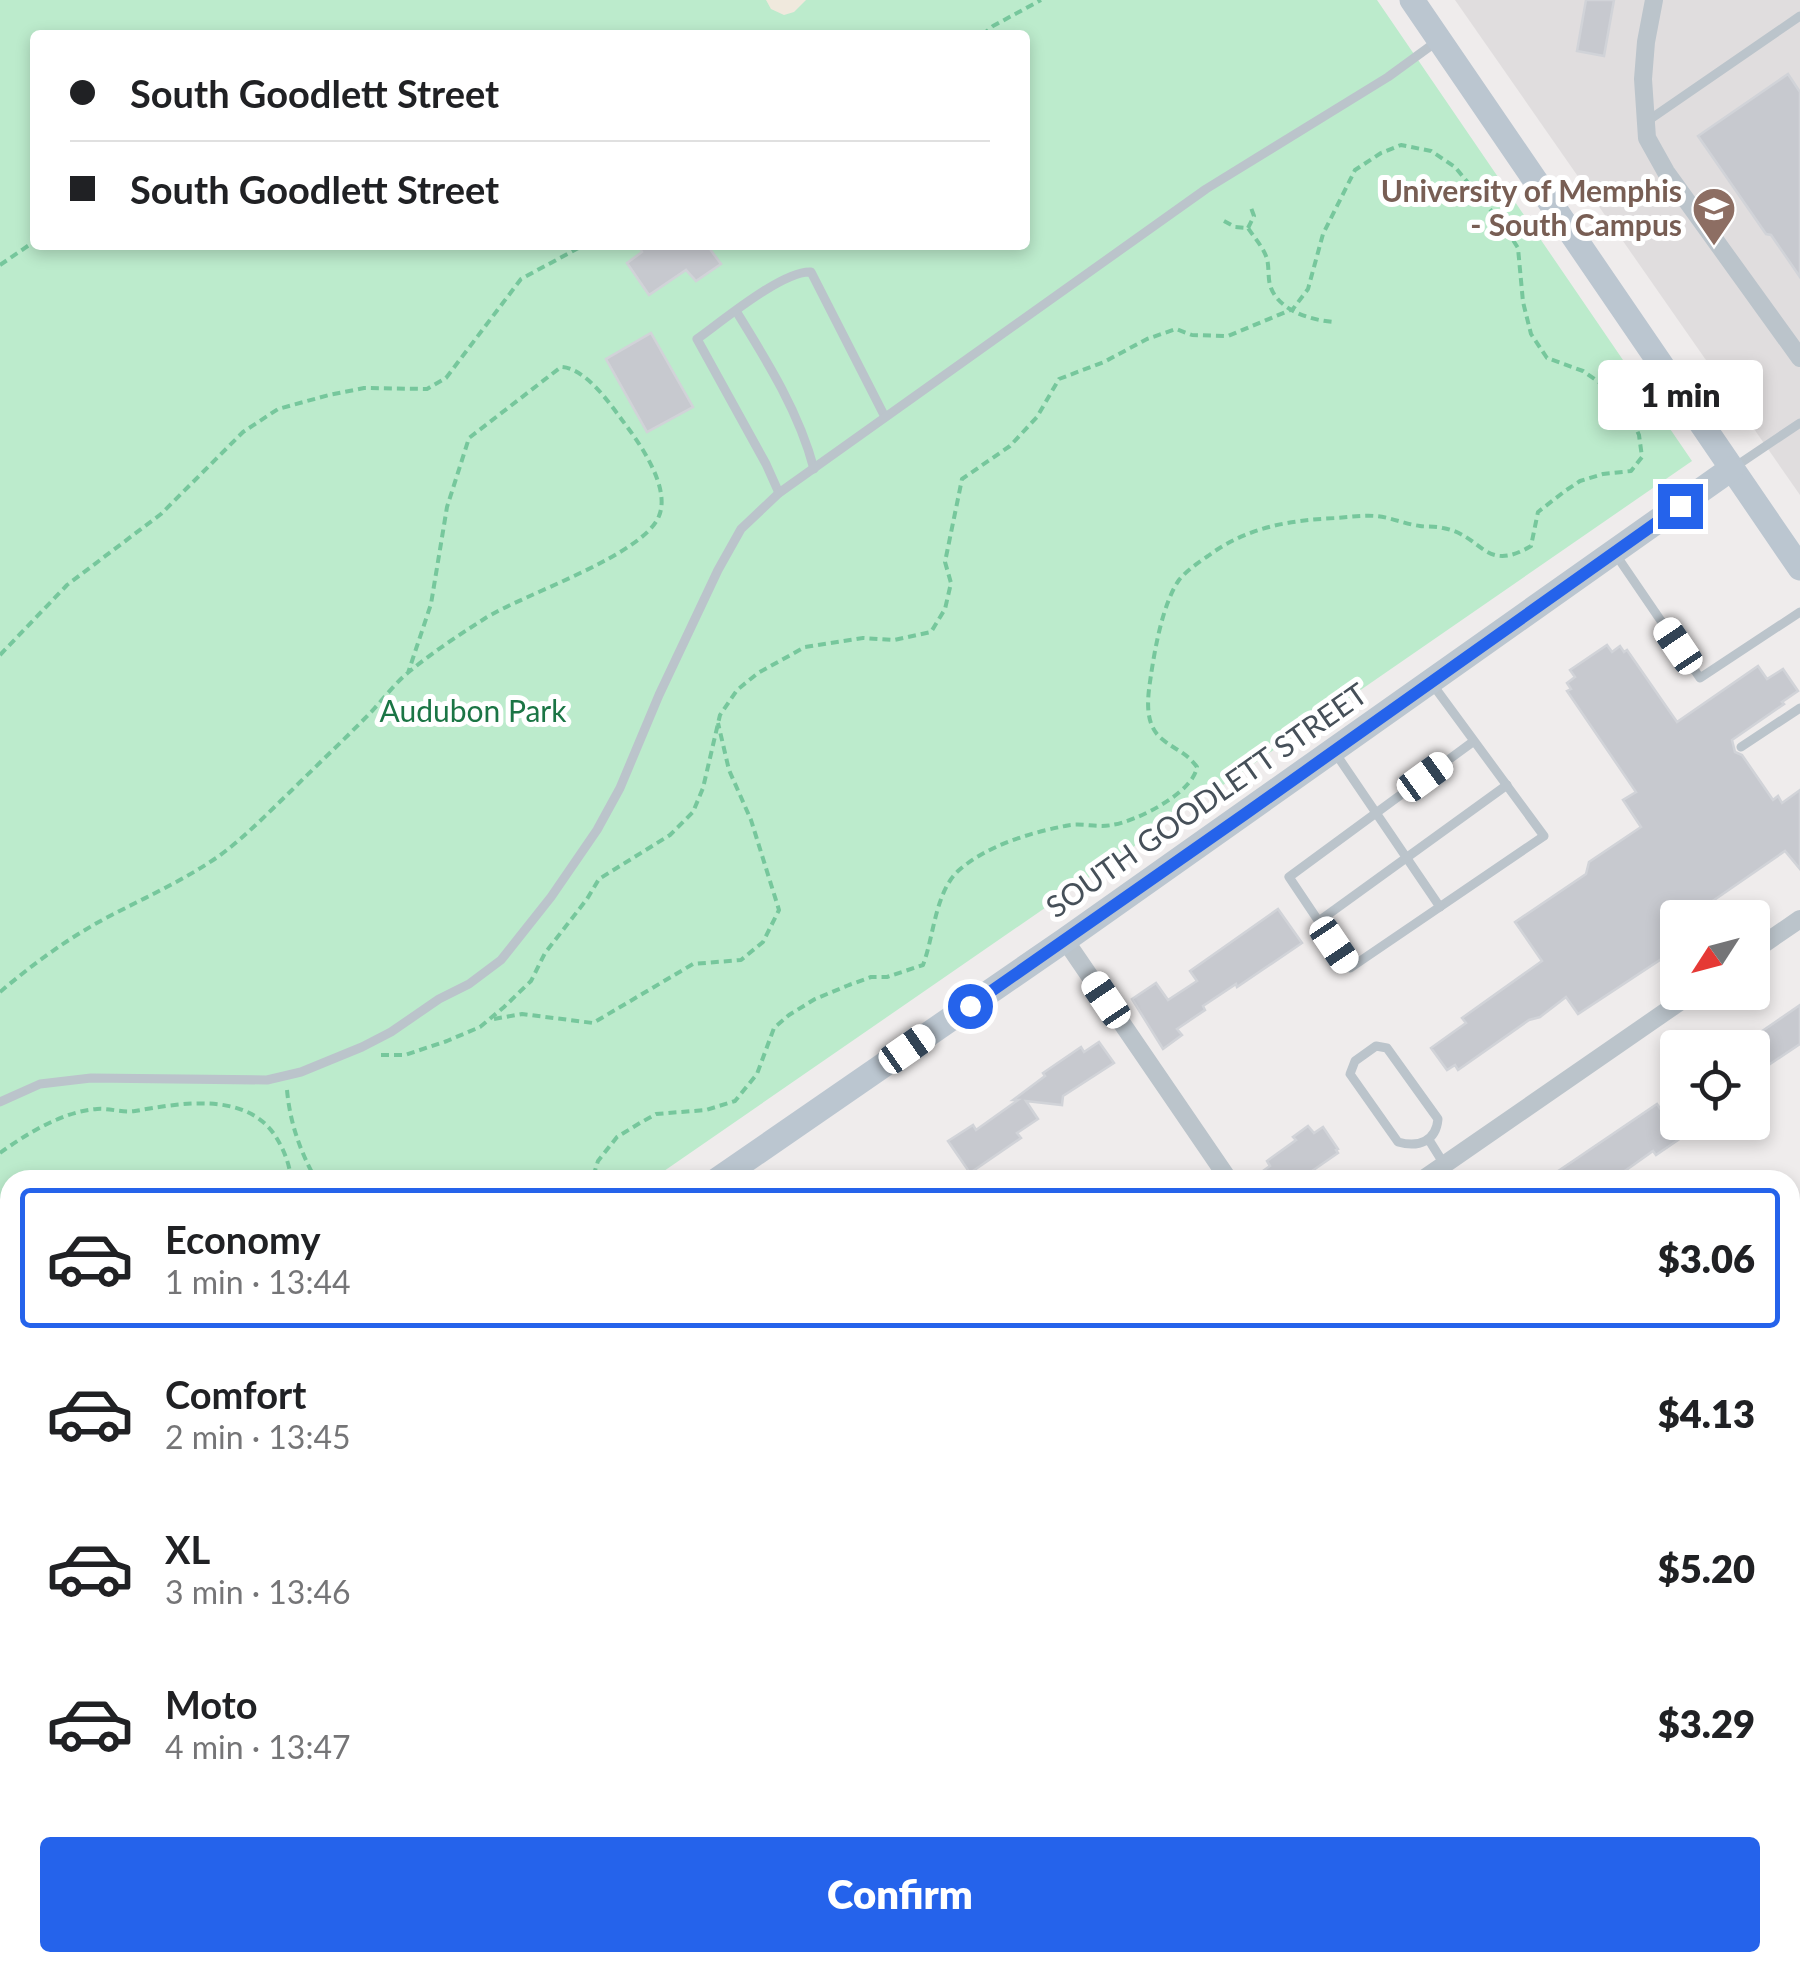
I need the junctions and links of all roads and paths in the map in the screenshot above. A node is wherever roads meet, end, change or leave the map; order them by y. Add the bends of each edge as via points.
1 (1041, 0) edge
2 (1412, 0) edge
3 (1654, 0) edge
4 (1800, 16) edge
5 (989, 30) edge
6 (1438, 40) junction
7 (1646, 122) junction
8 (1250, 205) dead end
9 (1224, 221) dead end
10 (1248, 228) junction
11 (30, 245) edge
12 (575, 250) edge
13 (0, 266) edge
14 (1293, 309) junction
15 (736, 311) junction
16 (1333, 322) dead end
17 (1800, 358) edge
18 (885, 418) junction
19 (1800, 423) edge
20 (814, 468) junction
21 (1731, 469) junction
22 (779, 494) junction
23 (1614, 552) junction
24 (1800, 568) edge
25 (1800, 612) edge
26 (805, 647) dead end
27 (0, 655) edge
28 (408, 673) junction
29 (1431, 682) junction
30 (1800, 708) edge
31 (718, 722) dead end
32 (1474, 741) junction
33 (1741, 747) dead end
34 (1334, 751) junction
35 (1507, 786) junction
36 (1376, 814) junction
37 (1407, 859) junction
38 (1440, 907) junction
39 (1800, 919) edge
40 (1319, 921) junction
41 (1065, 940) junction
42 (1770, 940) edge
43 (0, 992) edge
44 (1668, 1010) edge
45 (489, 1020) dead end
46 (0, 1102) edge
47 (1429, 1140) junction
48 (0, 1153) edge
49 (1444, 1164) junction
50 (289, 1170) edge
51 (595, 1170) edge
52 (732, 1170) edge
53 (1222, 1170) edge
54 (1436, 1170) edge

1 - 5 path
2 - 6 main road
3 - 7 street via 1643,79
4 - 7 lane
6 - 18 lane via 1206,189
6 - 21 main road
7 - 17 street via 1647,138 1666,172
8 - 10 path
9 - 10 path
10 - 14 path via 1268,260 1271,288
11 - 13 path
12 - 27 path via 520,279 446,378 427,389 328,395 278,409 244,432 161,514 68,584
14 - 16 path
14 - 26 path via 1228,336 1176,329 1059,380 1010,446 962,479 946,562 951,583 931,632
14 - 51 path via 1308,289 1323,234 1355,170 1401,144 1431,152 1455,166 1518,248 1531,334 1547,358 1583,372 1626,406 1642,458 1631,471 1565,490 1538,512 1531,546 1513,557 1489,555 1444,528 1376,516 1282,523 1228,541 1179,581 1153,653 1147,692 1154,729 1198,767 1184,790 1112,825 1071,824 1035,833 973,860 956,873 942,899 922,965 815,998 774,1028 757,1074 735,1101 656,1114 617,1137
15 - 18 lane via 785,279 811,272
15 - 20 lane via 791,408
15 - 22 lane via 697,339
18 - 20 lane
19 - 21 lane
20 - 22 lane
21 - 23 main road, SOUTH GOODLETT STREET
21 - 24 main road
22 - 46 lane via 741,529 718,570 596,830 501,960 391,1032 301,1072 267,1080 92,1078 40,1084
23 - 25 lane via 1700,678
23 - 29 main road, SOUTH GOODLETT STREET
28 - 28 path via 488,616 626,549 660,515 661,490 639,442 570,367 561,367 469,438
28 - 43 path via 221,855 64,943
29 - 32 lane
29 - 34 main road, SOUTH GOODLETT STREET
30 - 33 lane
31 - 45 path via 728,770 778,910 763,942 741,960 692,964 594,1022 522,1014
32 - 35 lane
32 - 36 lane
34 - 36 lane
34 - 41 main road, SOUTH GOODLETT STREET
35 - 37 lane
35 - 38 lane via 1544,836
36 - 37 lane
36 - 40 lane via 1288,877
37 - 38 lane
37 - 40 lane
38 - 40 lane via 1350,968
39 - 42 street
41 - 52 main road, SOUTH GOODLETT STREET
41 - 53 street
44 - 49 street
47 - 47 lane via 1438,1119 1387,1048 1376,1046 1354,1061 1350,1074 1398,1142
47 - 49 lane
48 - 50 path via 29,1132 95,1109 213,1104 267,1122
49 - 54 street

